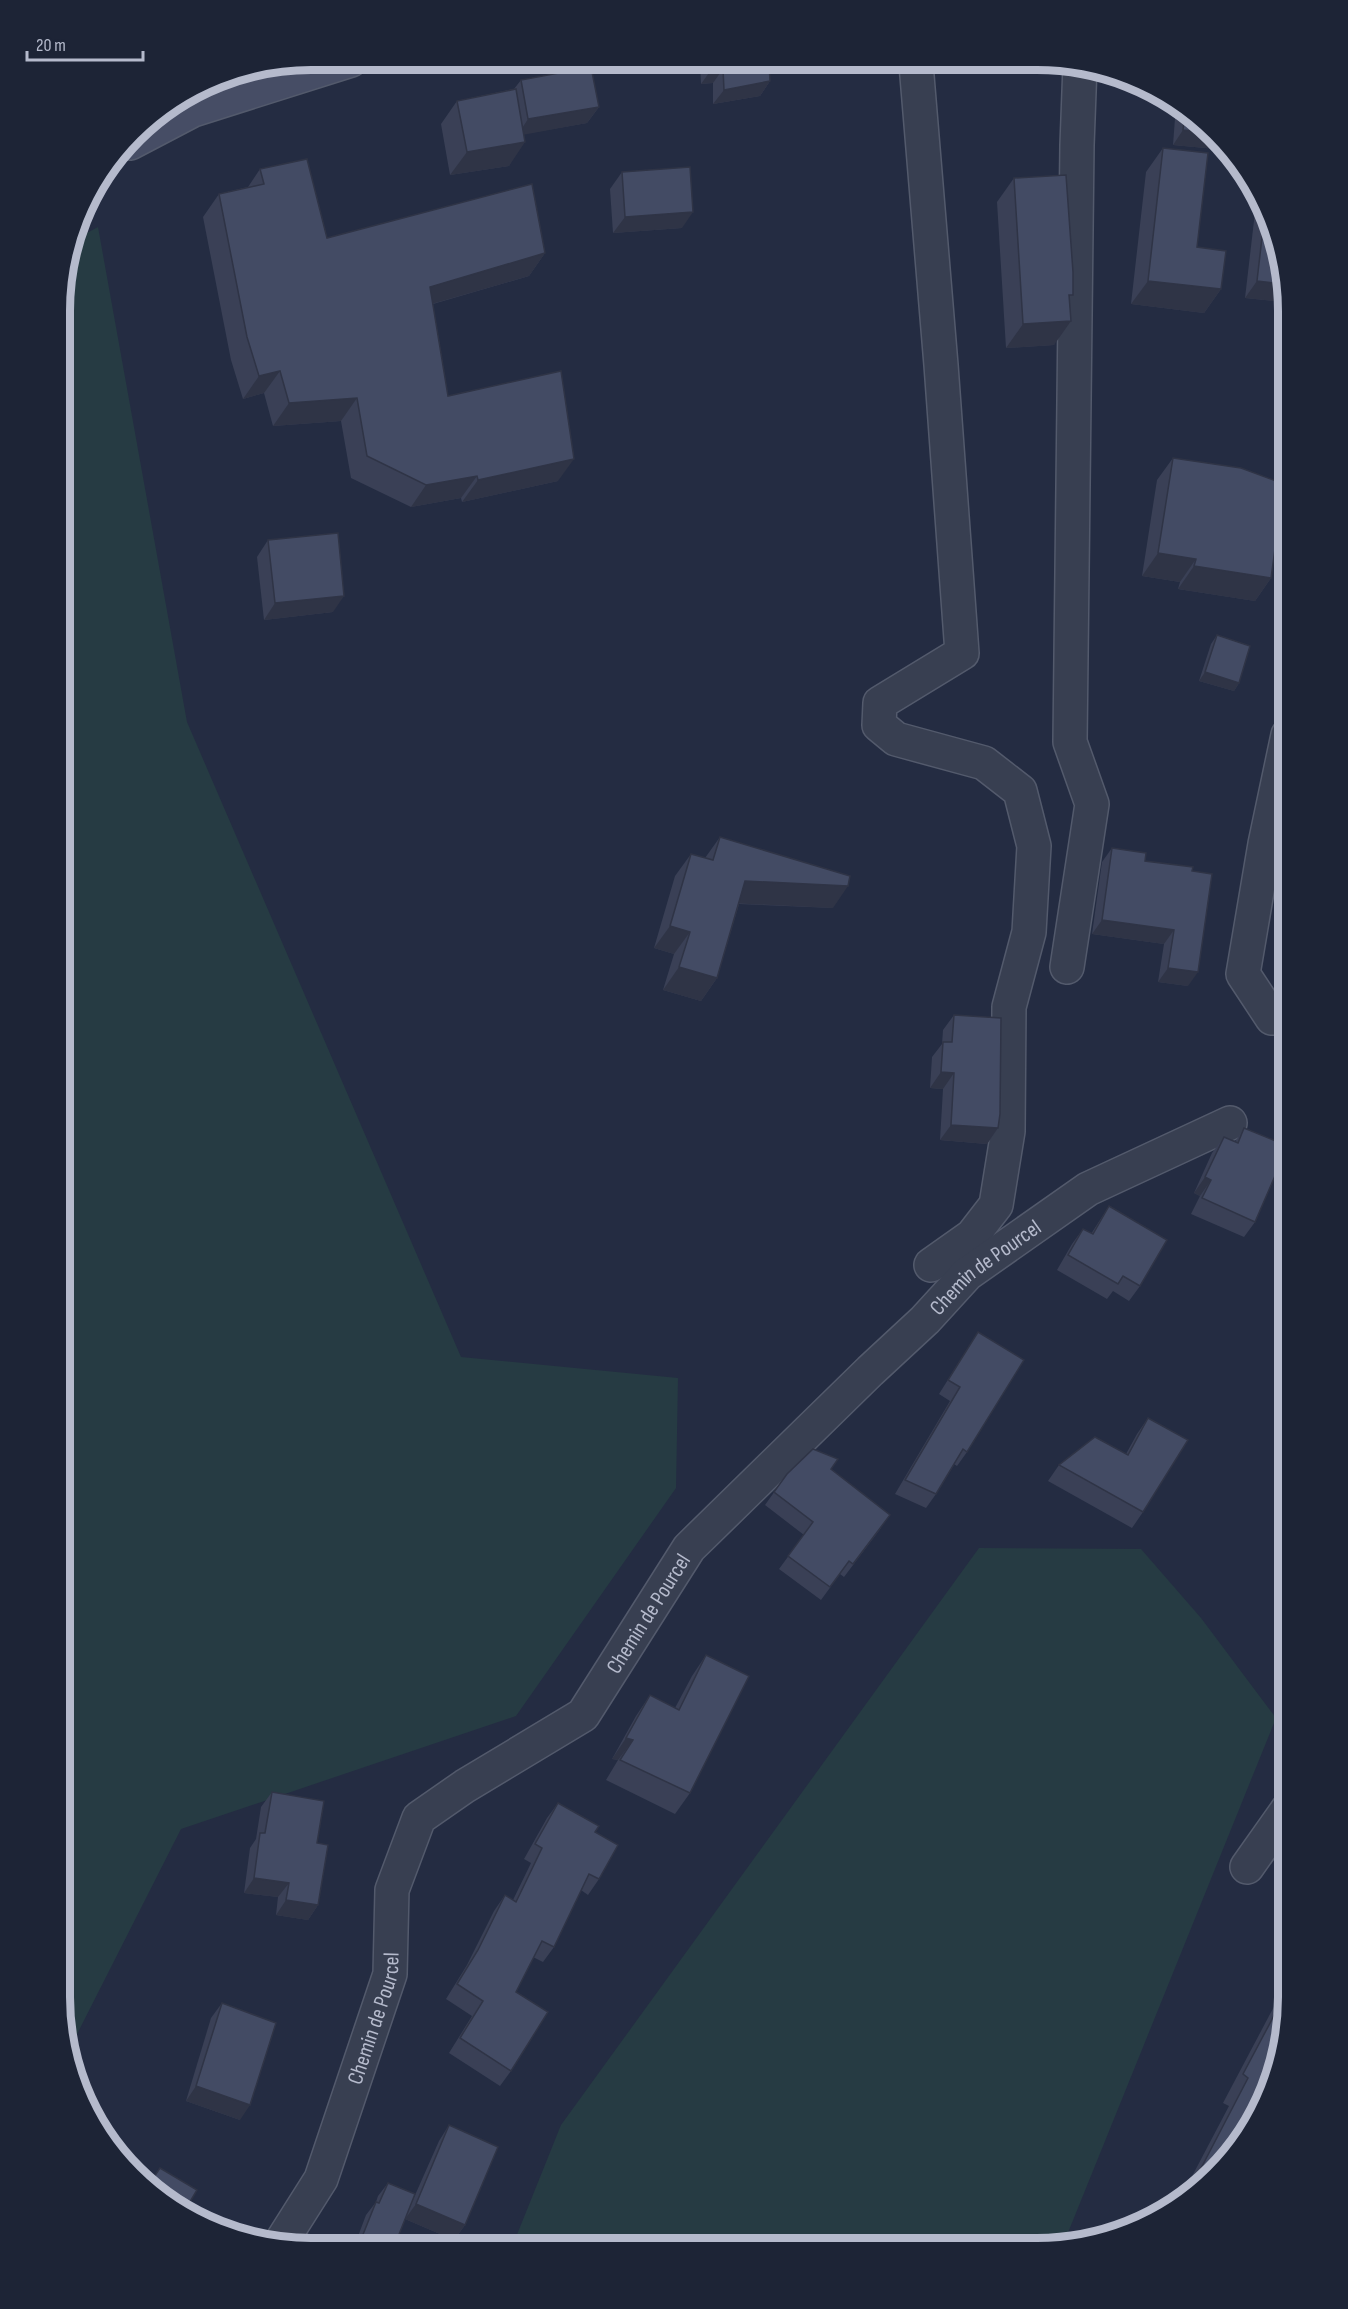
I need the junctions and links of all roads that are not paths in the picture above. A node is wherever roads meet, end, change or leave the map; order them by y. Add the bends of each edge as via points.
1 (319, 70) edge
2 (916, 70) edge
3 (1080, 75) edge
4 (151, 132) edge
5 (1278, 782) edge
6 (1067, 967) dead end
7 (1272, 1018) dead end
8 (1230, 1123) dead end
9 (931, 1265) dead end
10 (1278, 1822) edge
11 (1246, 1867) dead end
12 (285, 2237) edge

1 - 4 main road via 193,110
2 - 9 street via 962,653 880,703 879,725 896,739 984,763 1020,791 1034,846 1029,932 1009,1007 1008,1131 996,1205 972,1236
3 - 6 street via 1070,742 1092,804
5 - 7 street via 1243,974
8 - 12 street, Chemin de Pourcel via 1088,1189 967,1274 925,1320 689,1548 584,1715 419,1818 392,1890 390,1974 321,2179
10 - 11 street

